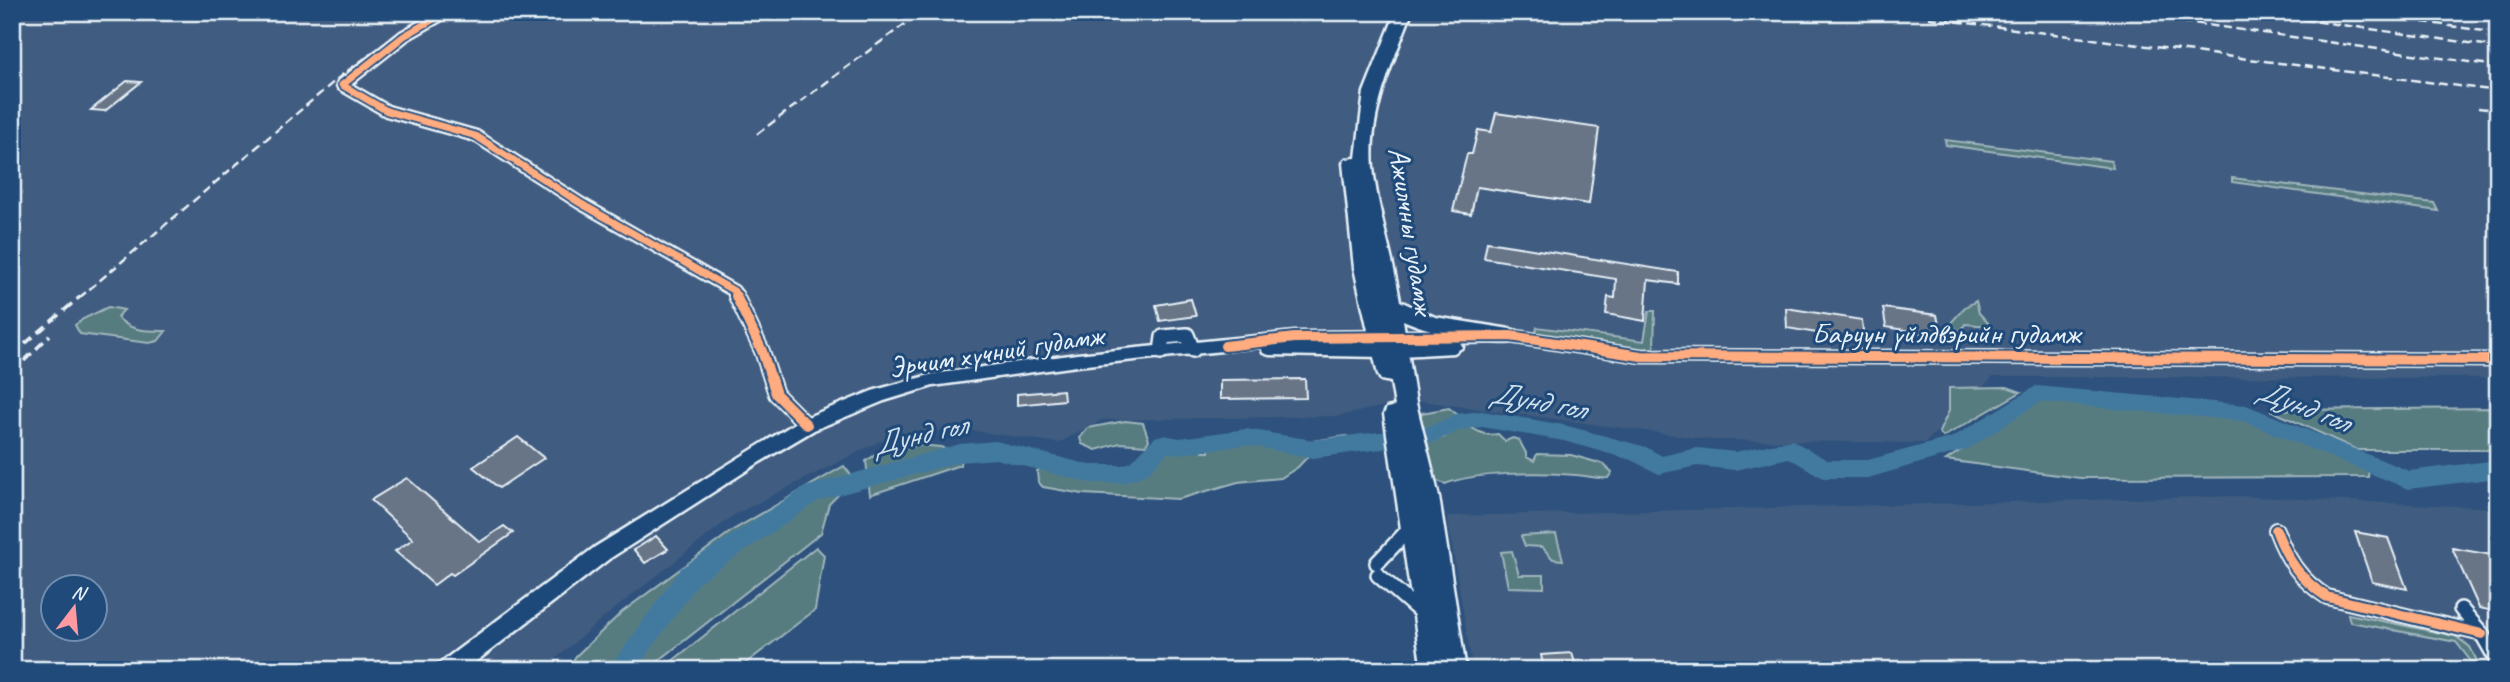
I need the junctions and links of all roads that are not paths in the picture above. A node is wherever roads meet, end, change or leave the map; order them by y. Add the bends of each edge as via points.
1 (446, 12) edge
2 (1388, 12) edge
3 (1404, 12) edge
4 (1362, 115) junction
5 (1390, 304) junction
6 (1510, 336) junction
7 (1389, 344) junction
8 (1548, 344) junction
9 (2498, 360) edge
10 (807, 425) junction
11 (1416, 498) junction
12 (1413, 525) junction
13 (2276, 530) dead end
14 (1377, 569) joint
15 (2461, 609) dead end
16 (1427, 619) junction
17 (2482, 634) junction
18 (2498, 662) edge
19 (448, 670) edge
20 (1435, 670) edge
21 (1453, 670) edge

1 - 10 street via 394,43 342,85 387,111 476,136 580,203 734,291 776,394
2 - 4 main road, Ажилчны гудамж via 1361,91
3 - 4 main road, Ажилчны гудамж
4 - 5 main road, Ажилчны гудамж via 1364,167
4 - 7 main road, Ажилчны гудамж via 1352,173 1364,268
5 - 6 main road via 1421,321
5 - 7 main road, Ажилчны гудамж
6 - 7 street, Баруун үйлдвэрийн гудамж
6 - 8 street, Баруун үйлдвэрийн гудамж
7 - 8 street, Баруун үйлдвэрийн гудамж
7 - 10 street, Эрчим хүчний гудамж via 1294,351 1225,346 933,380
7 - 11 main road, Ажилчны гудамж
8 - 9 street, Баруун үйлдвэрийн гудамж via 1641,356
10 - 19 street, Эрчим хүчний гудамж via 602,553
11 - 12 main road, Ажилчны гудамж
11 - 21 main road, Ажилчны гудамж
12 - 14 street
12 - 16 main road, Ажилчны гудамж
13 - 17 street via 2299,577 2327,597
14 - 16 street
15 - 17 street
16 - 20 main road, Ажилчны гудамж
17 - 18 street

